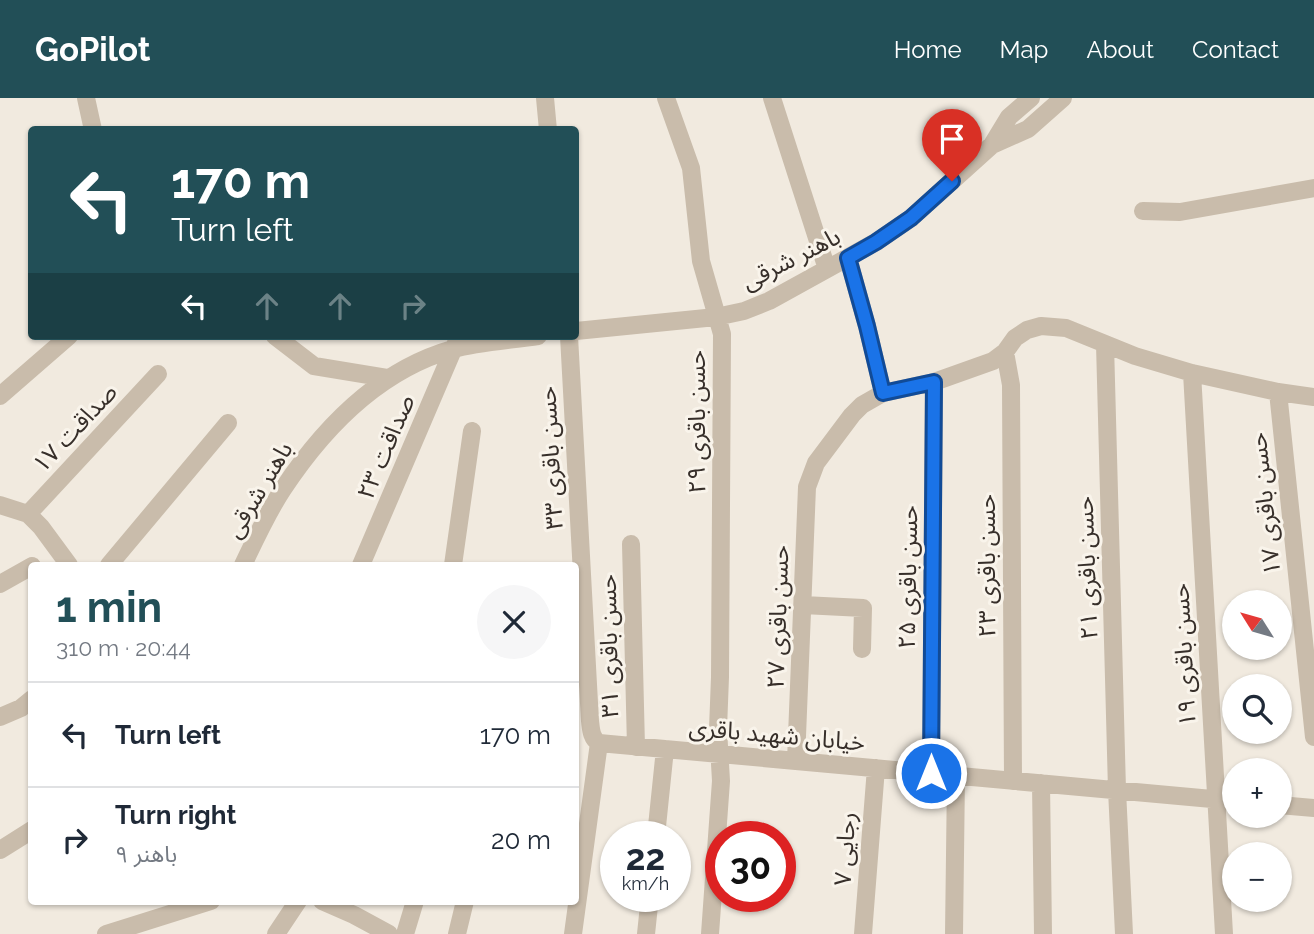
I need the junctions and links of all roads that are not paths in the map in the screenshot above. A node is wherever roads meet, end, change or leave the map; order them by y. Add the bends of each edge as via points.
1 (86, 98) edge
2 (545, 98) edge
3 (666, 98) edge
4 (772, 98) edge
5 (1031, 98) edge
6 (1063, 98) edge
7 (92, 126) edge
8 (548, 126) edge
9 (992, 145) junction
10 (1314, 188) edge
11 (1143, 211) dead end
12 (848, 258) junction
13 (827, 269) junction
14 (716, 317) junction
15 (579, 331) edge
16 (64, 340) edge
17 (280, 340) edge
18 (484, 340) edge
19 (569, 340) edge
20 (457, 342) edge
21 (1105, 344) junction
22 (1005, 352) junction
23 (1192, 373) junction
24 (158, 374) dead end
25 (387, 378) junction
26 (934, 382) junction
27 (1278, 391) junction
28 (883, 393) junction
29 (0, 396) edge
30 (1314, 397) edge
31 (228, 423) dead end
32 (472, 431) dead end
33 (0, 505) edge
34 (28, 514) junction
35 (631, 544) dead end
36 (58, 550) junction
37 (38, 562) edge
38 (67, 562) edge
39 (112, 562) edge
40 (245, 562) edge
41 (362, 562) edge
42 (453, 562) edge
43 (28, 568) edge
44 (0, 584) edge
45 (803, 604) junction
46 (862, 649) dead end
47 (28, 703) edge
48 (0, 717) edge
49 (1314, 737) edge
50 (599, 743) junction
51 (636, 747) junction
52 (665, 749) junction
53 (719, 754) junction
54 (796, 761) junction
55 (1222, 761) edge
56 (876, 768) junction
57 (931, 773) junction
58 (956, 775) junction
59 (1013, 781) junction
60 (1041, 783) junction
61 (1117, 790) junction
62 (1222, 800) edge
63 (1292, 806) edge
64 (1314, 808) edge
65 (658, 821) edge
66 (1225, 828) edge
67 (28, 832) edge
68 (0, 850) edge
69 (579, 890) edge
70 (198, 905) edge
71 (295, 905) edge
72 (328, 905) edge
73 (414, 905) edge
74 (464, 905) edge
75 (577, 905) edge
76 (648, 912) edge
77 (358, 927) edge
78 (113, 932) edge
79 (276, 934) edge
80 (389, 934) edge
81 (405, 934) edge
82 (457, 934) edge
83 (573, 934) edge
84 (646, 934) edge
85 (709, 934) edge
86 (863, 934) edge
87 (954, 934) edge
88 (1043, 934) edge
89 (1124, 934) edge
90 (1224, 934) edge

1 - 7 street
2 - 8 street
3 - 14 street, حسن باقری ۲۹ via 691,168 701,261
4 - 13 street
5 - 9 street, باهنر شرقی via 1009,117
6 - 9 street, باهنر شرقی via 1028,129
9 - 12 street, باهنر شرقی via 911,218
10 - 11 street via 1180,212
12 - 13 street, باهنر شرقی
12 - 28 street
13 - 14 street, باهنر شرقی via 769,301
14 - 15 street, باهنر شرقی
14 - 53 street, حسن باقری ۲۹ via 722,334
16 - 29 street
17 - 25 street via 314,366
18 - 20 street, باهنر شرقی
19 - 50 street, حسن باقری ۳۳ via 590,721
20 - 25 street, باهنر شرقی
20 - 41 street, صداقت ۲۳
21 - 22 street via 1066,328 1041,326 1015,338
21 - 23 street
21 - 61 street, حسن باقری ۲۱
22 - 26 street via 993,361
22 - 59 street, حسن باقری ۲۳ via 1011,385
23 - 27 street
23 - 55 street, حسن باقری ۱۹
24 - 34 street, صداقت ۱۷
25 - 40 street, باهنر شرقی via 315,444 281,491
26 - 28 street
26 - 57 street, حسن باقری ۲۵
27 - 30 street
27 - 49 street, حسن باقری ۱۷
28 - 45 street, حسن باقری ۲۷ via 852,415 810,475
31 - 39 street
32 - 42 street
33 - 34 street
34 - 36 street
35 - 51 street, حسن باقری ۳۱
36 - 37 street
36 - 38 street
43 - 44 street
45 - 46 street via 863,608
45 - 54 street, حسن باقری ۲۷
47 - 48 street
50 - 51 street, خیابان شهید باقری
50 - 69 street
51 - 52 street, خیابان شهید باقری
52 - 53 street, خیابان شهید باقری
52 - 65 street
53 - 54 street, خیابان شهید باقری
53 - 85 street, حسن باقری ۲۹
54 - 56 street, خیابان شهید باقری
56 - 57 street, خیابان شهید باقری
56 - 86 street, رجایی ۷
57 - 58 street, خیابان شهید باقری
58 - 59 street, خیابان شهید باقری
58 - 87 street
59 - 60 street, خیابان شهید باقری
60 - 61 street, خیابان شهید باقری
60 - 88 street
61 - 62 street, خیابان شهید باقری
61 - 89 street, حسن باقری ۲۱
63 - 64 street
66 - 90 street, حسن باقری ۱۹
67 - 68 street
70 - 78 street
71 - 79 street
72 - 77 street
73 - 81 street
74 - 82 street
75 - 83 street
76 - 84 street
77 - 80 street

